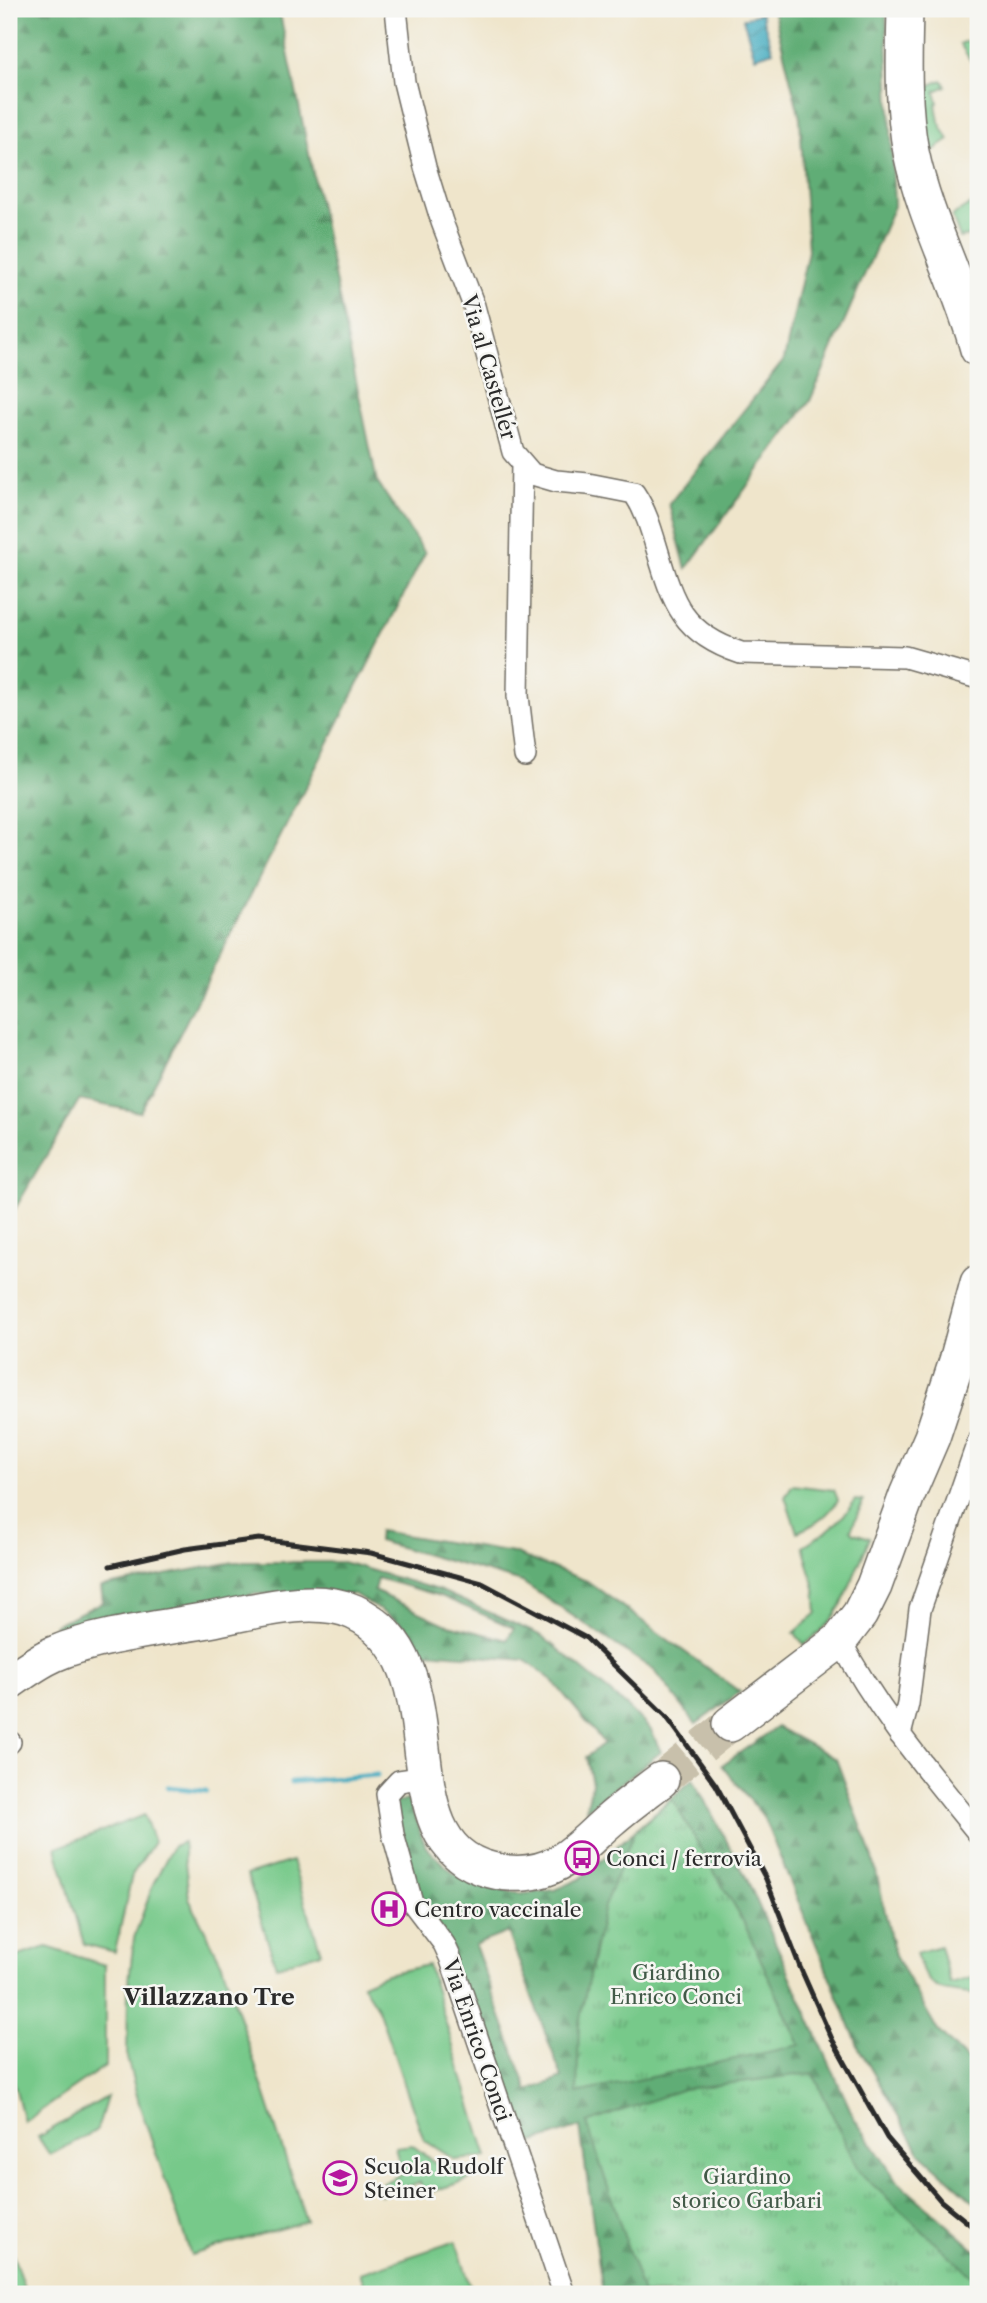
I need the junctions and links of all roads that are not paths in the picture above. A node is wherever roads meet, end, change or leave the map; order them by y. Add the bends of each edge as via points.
1 (396, 9) edge
2 (905, 9) edge
3 (978, 349) edge
4 (522, 463) junction
5 (978, 678) edge
6 (525, 756) dead end
7 (978, 1283) edge
8 (977, 1450) edge
9 (840, 1640) junction
10 (9, 1682) edge
11 (730, 1724) tunnel mouth
12 (900, 1735) junction
13 (427, 1777) junction
14 (661, 1780) tunnel mouth
15 (978, 1833) edge
16 (564, 2294) edge

1 - 4 street, Via al Castellér via 404,82 425,167 474,306 513,452
2 - 3 main road via 905,98 912,155
4 - 5 street, Via al Castellér via 532,474 556,481 635,493 645,510 676,605 705,637 722,646 741,653 905,657
4 - 6 street via 518,696
7 - 9 main road via 932,1437 874,1586
8 - 12 street via 920,1609
9 - 11 main road
9 - 12 street
10 - 13 main road via 53,1654 83,1644 261,1609 328,1603 374,1624 403,1659 416,1702
12 - 15 street
13 - 14 main road via 440,1833 454,1849 485,1868 525,1873 542,1870 572,1854
13 - 16 street, Via Enrico Conci via 399,1781 387,1794 393,1834 412,1902 450,1957

